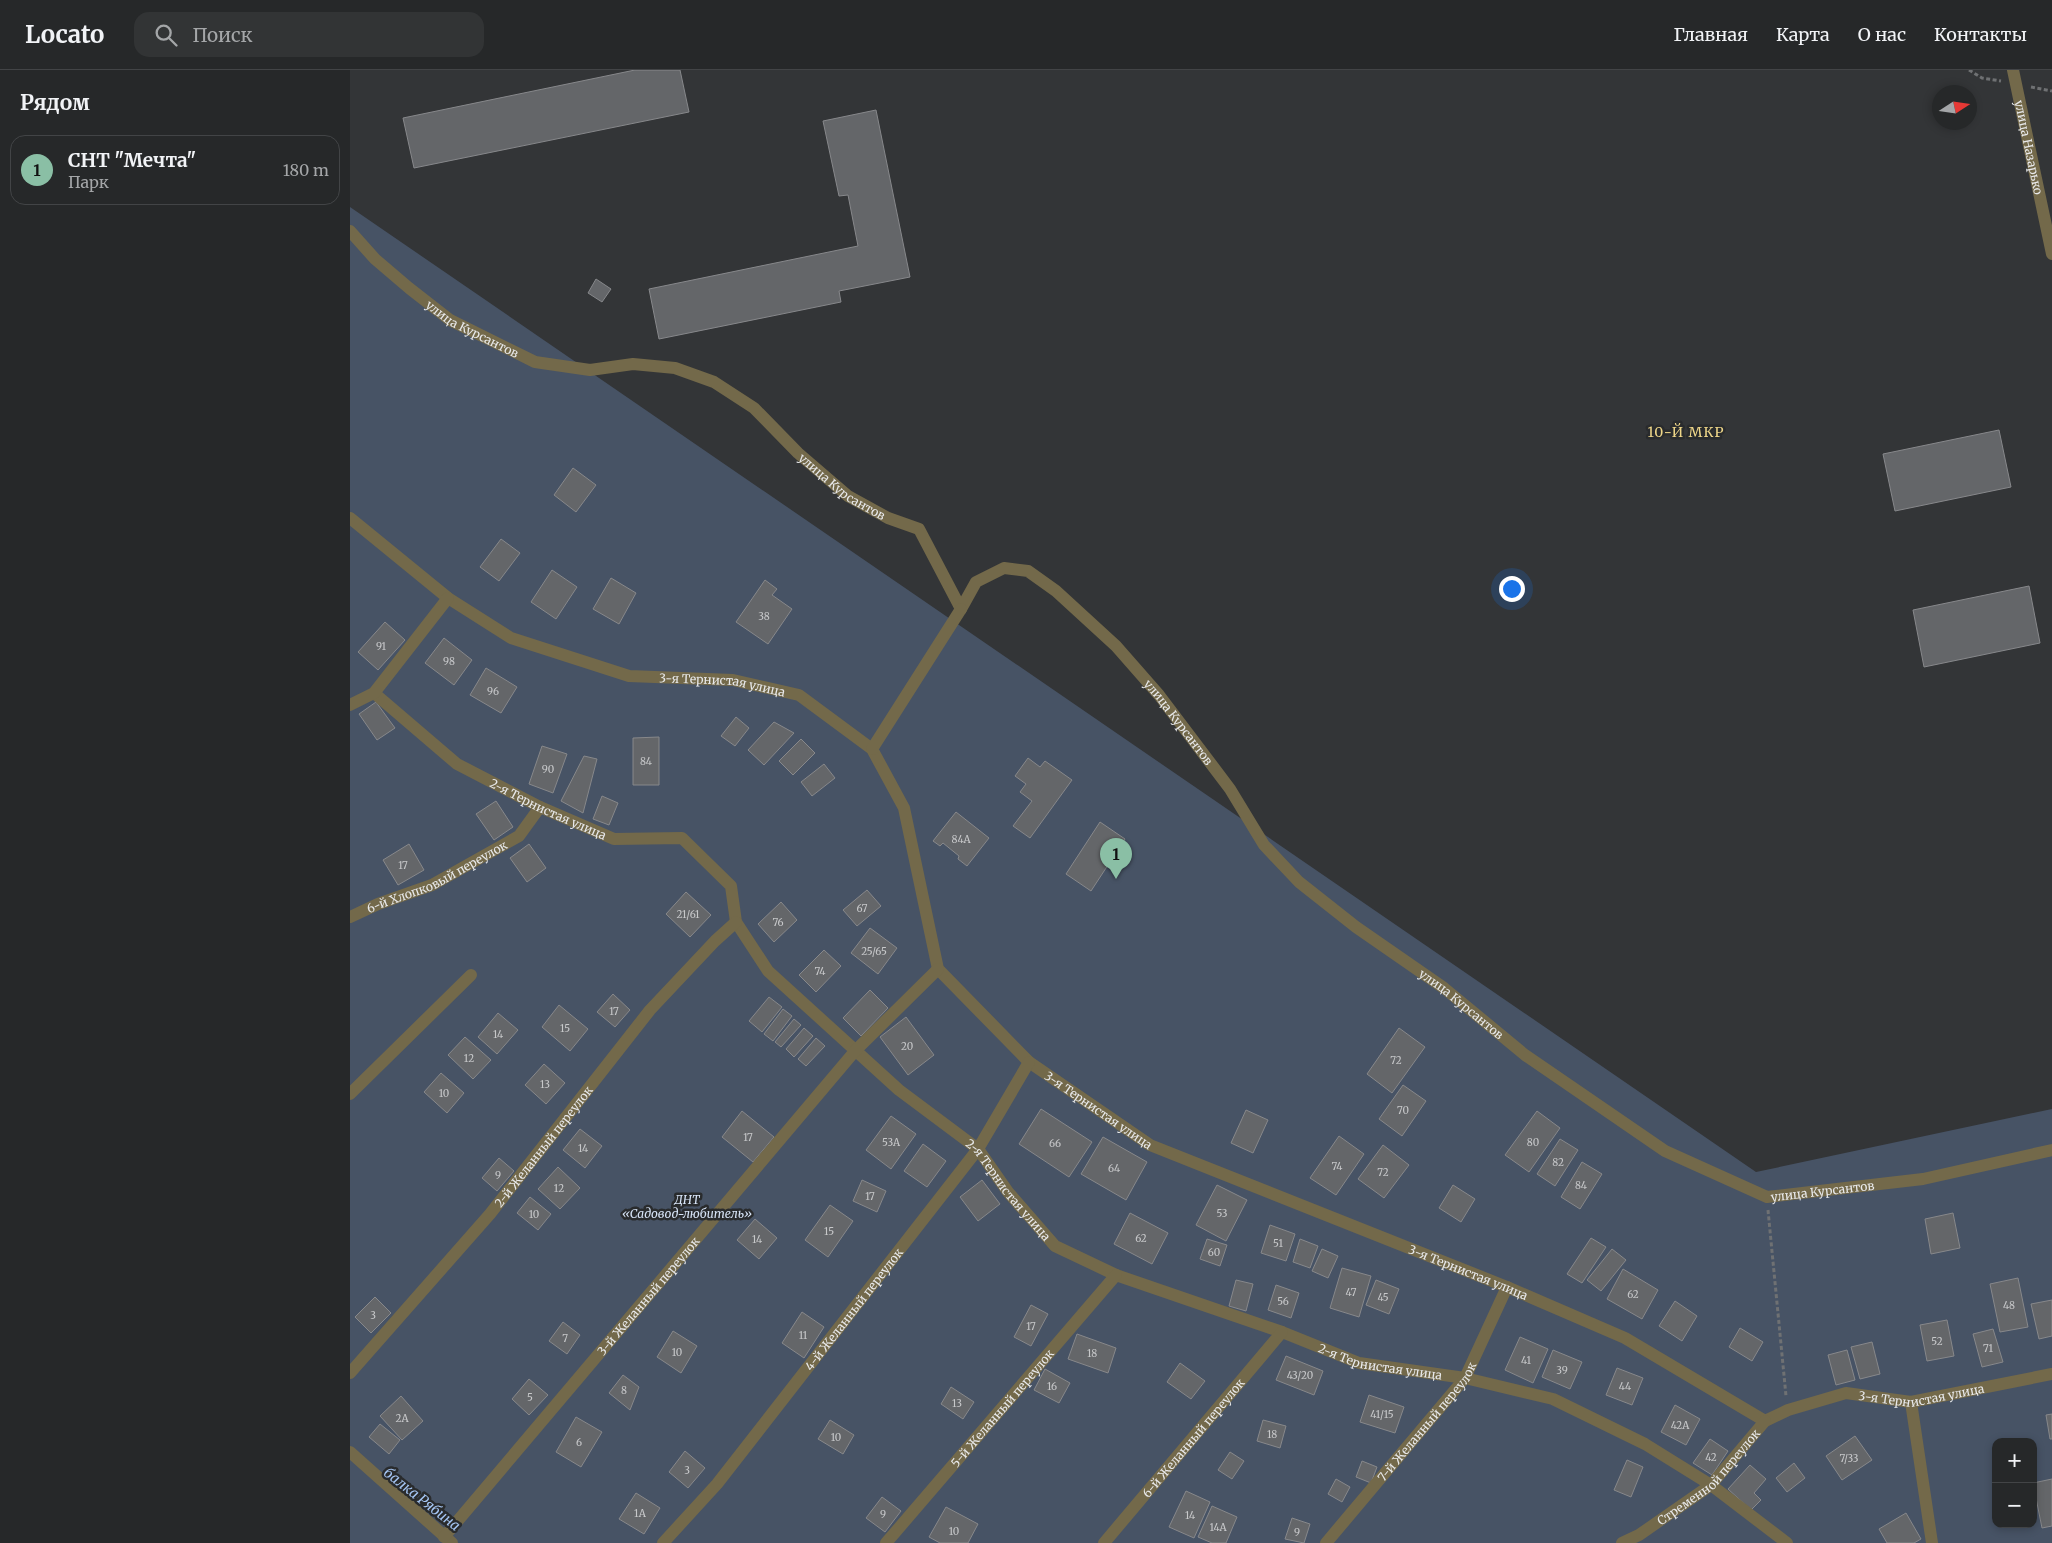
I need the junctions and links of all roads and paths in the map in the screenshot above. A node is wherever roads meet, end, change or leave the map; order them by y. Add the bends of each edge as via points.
1 (2013, 70) edge
2 (350, 231) edge
3 (2052, 254) edge
4 (352, 523) edge
5 (448, 598) junction
6 (961, 609) junction
7 (374, 692) junction
8 (350, 705) edge
9 (872, 749) junction
10 (540, 807) junction
11 (350, 917) edge
12 (736, 922) junction
13 (938, 969) junction
14 (471, 975) dead end
15 (855, 1052) junction
16 (1029, 1062) junction
17 (350, 1094) edge
18 (978, 1149) junction
19 (2052, 1150) edge
20 (1767, 1197) junction
21 (1116, 1275) junction
22 (1507, 1287) junction
23 (1282, 1332) junction
24 (350, 1373) edge
25 (2052, 1374) edge
26 (1465, 1378) junction
27 (1911, 1402) junction
28 (1788, 1410) junction
29 (1765, 1421) junction
30 (350, 1452) edge
31 (1711, 1485) junction
32 (448, 1540) edge
33 (663, 1543) edge
34 (886, 1543) edge
35 (1104, 1543) edge
36 (1326, 1543) edge
37 (1622, 1543) edge
38 (1787, 1543) edge
39 (1932, 1543) edge

1 - 3 street, улица Назарько
2 - 6 street, улица Курсантов via 382,265 450,320 535,362 590,370 633,364 675,368 714,382 754,408 798,453 848,496 888,518 919,529
4 - 5 street, 3-я Тернистая улица
5 - 7 street
5 - 9 street, 3-я Тернистая улица via 512,638 629,676 733,680 799,695
6 - 9 street
6 - 20 street, улица Курсантов via 976,582 1004,568 1028,571 1056,591 1116,646 1159,695 1230,789 1264,845 1299,882 1356,927 1444,988 1525,1055 1665,1151
7 - 8 street
7 - 10 street, 2-я Тернистая улица via 457,764
9 - 13 street, 3-я Тернистая улица via 904,808
10 - 11 street, 6-й Хлопковый переулок via 519,836 432,885
10 - 12 street, 2-я Тернистая улица via 614,839 682,838 731,886
12 - 15 street, 2-я Тернистая улица via 768,971
12 - 24 street, 2-й Желанный переулок via 650,1010 490,1214
13 - 15 street, 3-й Желанный переулок
13 - 16 street, 3-я Тернистая улица
14 - 17 street
15 - 18 street, 2-я Тернистая улица via 899,1090
15 - 32 street, 3-й Желанный переулок
16 - 18 street, 4-й Желанный переулок
16 - 22 street, 3-я Тернистая улица via 1150,1146
18 - 21 street, 2-я Тернистая улица via 1008,1192 1055,1246
18 - 33 street, 4-й Желанный переулок via 718,1484
19 - 20 street, улица Курсантов via 1923,1179
20 - 28 path
21 - 23 street, 2-я Тернистая улица
21 - 34 street, 5-й Желанный переулок
22 - 26 street, 7-й Желанный переулок
22 - 29 street, 3-я Тернистая улица via 1625,1338
23 - 26 street, 2-я Тернистая улица via 1359,1363
23 - 35 street, 6-й Желанный переулок
25 - 27 street, 3-я Тернистая улица
26 - 31 street, 2-я Тернистая улица via 1553,1399 1645,1444
26 - 36 street, 7-й Желанный переулок
27 - 28 street, 3-я Тернистая улица via 1846,1393
27 - 39 street
28 - 29 street, 3-я Тернистая улица
29 - 31 street, Стременной переулок
30 - 32 street
31 - 37 street, Стременной переулок via 1639,1535
31 - 38 street, 2-я Тернистая улица

